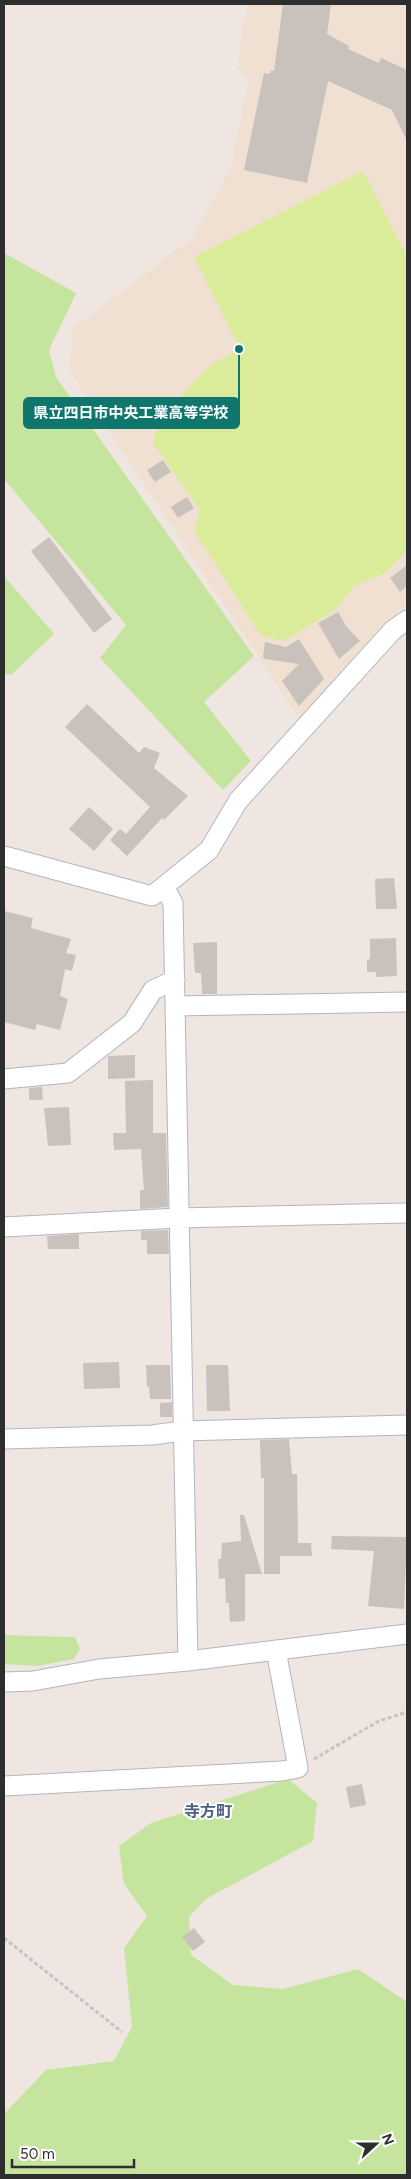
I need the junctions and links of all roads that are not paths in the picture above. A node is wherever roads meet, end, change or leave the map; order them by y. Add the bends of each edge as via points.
1 (407, 620) edge
2 (4, 856) edge
3 (164, 886) junction
4 (175, 980) junction
5 (407, 1002) edge
6 (176, 1006) junction
7 (4, 1079) edge
8 (407, 1213) edge
9 (178, 1218) junction
10 (4, 1228) edge
11 (407, 1425) edge
12 (182, 1431) junction
13 (4, 1439) edge
14 (407, 1634) edge
15 (276, 1650) junction
16 (188, 1662) junction
17 (4, 1682) edge
18 (4, 1786) edge

1 - 3 street via 393,630 238,801 209,850
2 - 3 street via 152,896
3 - 4 street via 174,902
4 - 6 street
4 - 7 street via 153,990 132,1023 68,1073
5 - 6 street
6 - 9 street
8 - 9 street
9 - 10 street
9 - 12 street
11 - 12 street
12 - 13 street via 152,1435
12 - 16 street
14 - 15 street
15 - 16 street
15 - 18 street via 298,1768
16 - 17 street via 98,1669 33,1681

